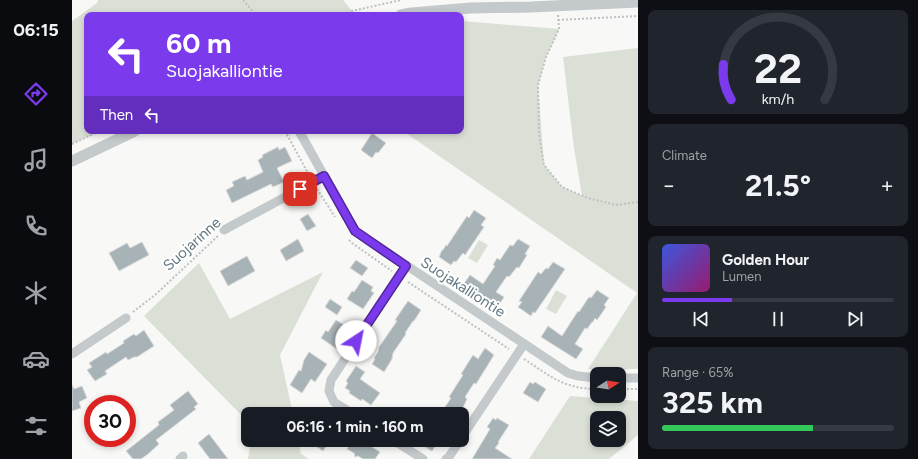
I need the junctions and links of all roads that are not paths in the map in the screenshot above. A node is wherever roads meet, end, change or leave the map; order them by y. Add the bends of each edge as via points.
1 (638, 2) edge
2 (531, 4) edge
3 (423, 12) edge
4 (129, 134) edge
5 (301, 134) edge
6 (72, 161) edge
7 (324, 176) junction
8 (224, 230) road end
9 (406, 266) junction
10 (126, 318) road end
11 (524, 344) junction
12 (72, 354) edge
13 (590, 377) edge
14 (626, 378) edge
15 (638, 378) edge
16 (342, 407) edge
17 (469, 426) edge
18 (404, 447) edge
19 (455, 447) edge
20 (422, 459) edge
21 (446, 459) edge

1 - 2 street via 558,6
2 - 3 street
4 - 6 street
5 - 7 street, Suojakalliontie
7 - 8 street, Suojarinne
7 - 9 street, Suojakalliontie via 355,231
9 - 11 street, Suojakalliontie
9 - 16 street via 331,380 329,391 334,402
10 - 12 street
11 - 13 street, Suojakalliontie via 568,373
11 - 17 street
14 - 15 street
18 - 20 street
19 - 21 street

